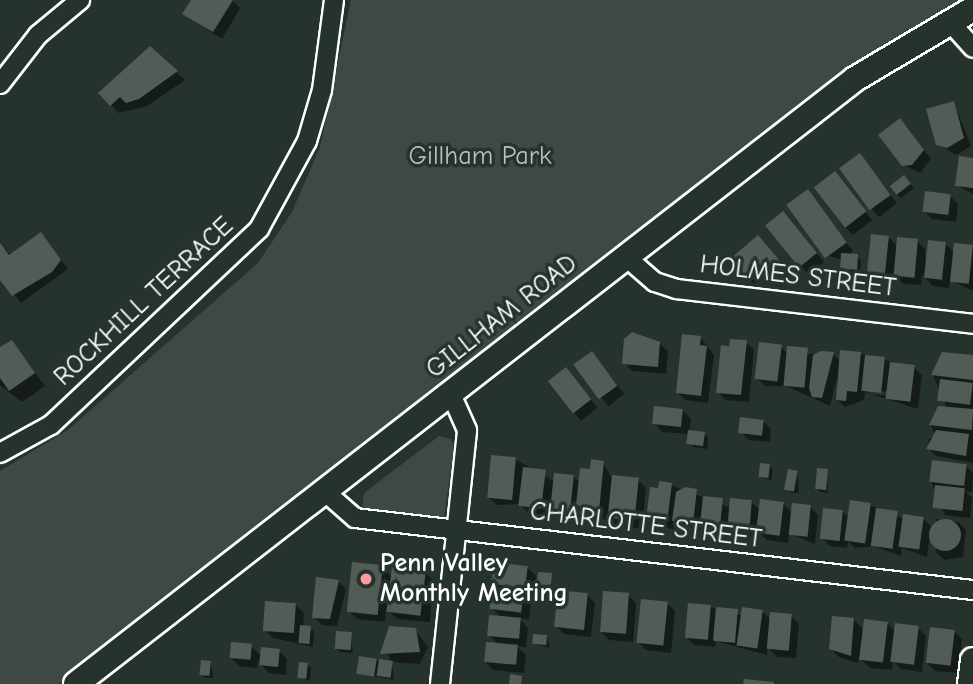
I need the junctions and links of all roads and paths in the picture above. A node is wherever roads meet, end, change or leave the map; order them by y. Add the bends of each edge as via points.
1 (80, 0) edge
2 (334, 0) edge
3 (973, 9) edge
4 (949, 21) junction
5 (973, 48) edge
6 (0, 84) edge
7 (626, 257) junction
8 (973, 324) edge
9 (451, 394) junction
10 (0, 453) edge
11 (324, 491) junction
12 (456, 531) junction
13 (973, 590) edge
14 (973, 660) edge
15 (76, 684) edge
16 (440, 684) edge
17 (970, 684) edge

1 - 6 street via 38,36
2 - 10 street, ROCKHILL TERRACE via 323,90 307,141 259,229 51,425
3 - 4 main road, GILLHAM ROAD
4 - 5 street
4 - 7 main road, GILLHAM ROAD via 855,79
7 - 8 street, HOLMES STREET via 655,282 677,289
7 - 9 main road, GILLHAM ROAD
9 - 11 main road, GILLHAM ROAD
9 - 12 street via 467,430
11 - 12 street, CHARLOTTE STREET via 355,518
11 - 15 main road, GILLHAM ROAD
12 - 13 street, CHARLOTTE STREET
12 - 16 street
14 - 17 main road

